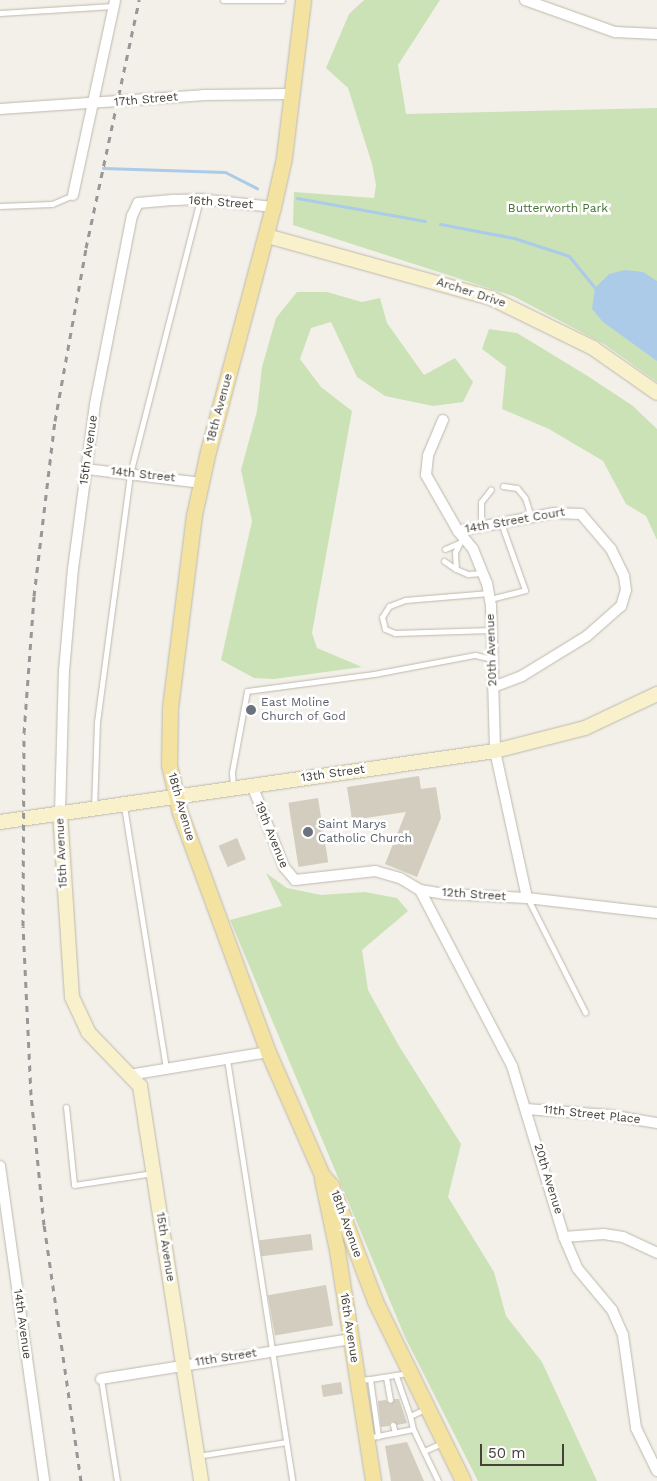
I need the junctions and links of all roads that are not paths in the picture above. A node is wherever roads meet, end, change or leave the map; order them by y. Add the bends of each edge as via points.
1 (223, 0) edge
2 (282, 0) edge
3 (302, 0) edge
4 (525, 0) edge
5 (114, 3) edge
6 (0, 13) edge
7 (657, 34) edge
8 (291, 94) junction
9 (93, 104) junction
10 (0, 109) edge
11 (73, 195) joint
12 (200, 200) junction
13 (138, 203) joint
14 (0, 206) edge
15 (273, 207) junction
16 (267, 236) junction
17 (657, 393) edge
18 (443, 420) dead end
19 (86, 469) junction
20 (130, 474) junction
21 (201, 483) junction
22 (503, 486) dead end
23 (490, 489) dead end
24 (531, 516) junction
25 (500, 521) junction
26 (481, 524) junction
27 (460, 537) junction
28 (445, 549) dead end
29 (444, 560) dead end
30 (456, 569) junction
31 (483, 573) junction
32 (489, 596) junction
33 (492, 630) junction
34 (493, 659) junction
35 (494, 687) junction
36 (657, 694) edge
37 (495, 751) junction
38 (252, 785) junction
39 (233, 788) junction
40 (175, 795) junction
41 (124, 803) junction
42 (94, 808) junction
43 (60, 812) junction
44 (0, 822) edge
45 (295, 880) joint
46 (420, 890) junction
47 (527, 898) junction
48 (657, 913) edge
49 (585, 1012) dead end
50 (268, 1052) junction
51 (227, 1058) junction
52 (166, 1068) junction
53 (129, 1074) junction
54 (66, 1107) dead end
55 (526, 1109) junction
56 (657, 1123) edge
57 (0, 1166) edge
58 (154, 1173) junction
59 (322, 1175) junction
60 (564, 1237) junction
61 (657, 1253) edge
62 (351, 1339) junction
63 (272, 1351) junction
64 (182, 1365) junction
65 (403, 1374) junction
66 (386, 1377) junction
67 (101, 1379) joint
68 (364, 1380) junction
69 (390, 1400) dead end
70 (429, 1408) junction
71 (410, 1416) junction
72 (393, 1425) dead end
73 (413, 1429) junction
74 (395, 1433) junction
75 (372, 1437) junction
76 (286, 1442) junction
77 (444, 1442) junction
78 (424, 1451) junction
79 (197, 1456) junction
80 (657, 1471) edge
81 (44, 1481) edge
82 (117, 1481) edge
83 (201, 1481) edge
84 (292, 1481) edge
85 (373, 1481) edge
86 (438, 1481) edge
87 (463, 1481) edge

1 - 2 lane
3 - 8 main road, 18th Avenue
4 - 7 street via 615,32
5 - 6 lane
5 - 9 street
8 - 9 street, 17th Street via 203,94
8 - 15 main road, 18th Avenue
9 - 10 street, 17th Street
9 - 11 street
11 - 14 lane via 52,204
12 - 13 street, 16th Street
12 - 15 street, 16th Street
12 - 20 lane
13 - 19 street, 15th Avenue via 121,264
15 - 16 main road, 18th Avenue
16 - 17 street, Archer Drive via 491,298 593,348
16 - 21 main road, 18th Avenue
18 - 27 street, 20th Avenue via 428,456 426,475
19 - 20 street, 14th Street
19 - 43 street, 15th Avenue via 68,612
20 - 21 street, 14th Street
20 - 42 lane via 97,722
21 - 40 main road, 18th Avenue via 168,732
22 - 24 lane via 517,488 525,498
23 - 26 lane via 481,502
24 - 25 street, 14th Street Court
24 - 35 street, 14th Street Court via 569,511 581,514 591,522 618,562 624,576 626,597 621,606 587,636 522,676
25 - 26 street, 14th Street Court
25 - 32 lane via 524,590
26 - 27 street, 14th Street Court
27 - 28 lane
27 - 30 lane via 454,560
27 - 31 street, 20th Avenue
29 - 30 lane
30 - 31 lane via 468,574
31 - 32 street, 20th Avenue
32 - 33 street, 20th Avenue
32 - 33 lane via 399,601 384,612 383,624 395,633
33 - 34 street, 20th Avenue
34 - 35 street, 20th Avenue
34 - 39 lane via 475,656 374,674 247,690 232,772
35 - 37 street, 20th Avenue
36 - 37 street, 13th Street via 585,728
37 - 38 street, 13th Street
37 - 47 street, 20th Avenue
38 - 39 street, 13th Street
38 - 45 street, 19th Avenue via 284,867
39 - 40 street, 13th Street
40 - 41 street, 13th Street
40 - 50 main road, 18th Avenue
41 - 42 street, 13th Street
41 - 52 lane
42 - 43 street, 13th Street
43 - 44 street, 13th Street
43 - 53 street, 15th Avenue via 72,997 88,1032
45 - 46 street, 12th Street via 375,871 400,878
46 - 47 street, 12th Street
46 - 55 street, 20th Avenue via 504,1049
47 - 48 street, 12th Street
47 - 49 lane
50 - 51 street
50 - 59 main road, 18th Avenue
51 - 52 street
51 - 63 lane
52 - 53 street
53 - 58 street, 15th Avenue via 140,1086
54 - 58 lane via 74,1185
55 - 56 street, 11th Street Place via 600,1114
55 - 60 street, 20th Avenue
57 - 81 street, 14th Avenue
58 - 64 street, 15th Avenue
59 - 62 main road, 16th Avenue
59 - 65 main road, 18th Avenue via 331,1185
60 - 61 street via 604,1234 623,1238
60 - 80 street, 20th Avenue via 577,1268 612,1310 623,1335 636,1428
62 - 63 street, 11th Street
62 - 68 main road, 16th Avenue
63 - 64 street, 11th Street
63 - 76 lane
64 - 67 street, 11th Street
64 - 79 street, 15th Avenue
65 - 66 lane
65 - 70 main road, 18th Avenue
65 - 71 lane
66 - 68 lane
66 - 69 lane
67 - 82 lane
68 - 75 main road, 16th Avenue
70 - 71 lane
70 - 77 main road, 18th Avenue
71 - 73 lane
72 - 74 lane
73 - 74 lane
73 - 78 lane
74 - 75 lane
75 - 85 main road, 16th Avenue
76 - 79 lane
76 - 84 lane
77 - 78 lane
77 - 87 main road, 18th Avenue
78 - 86 lane
79 - 83 street, 15th Avenue

